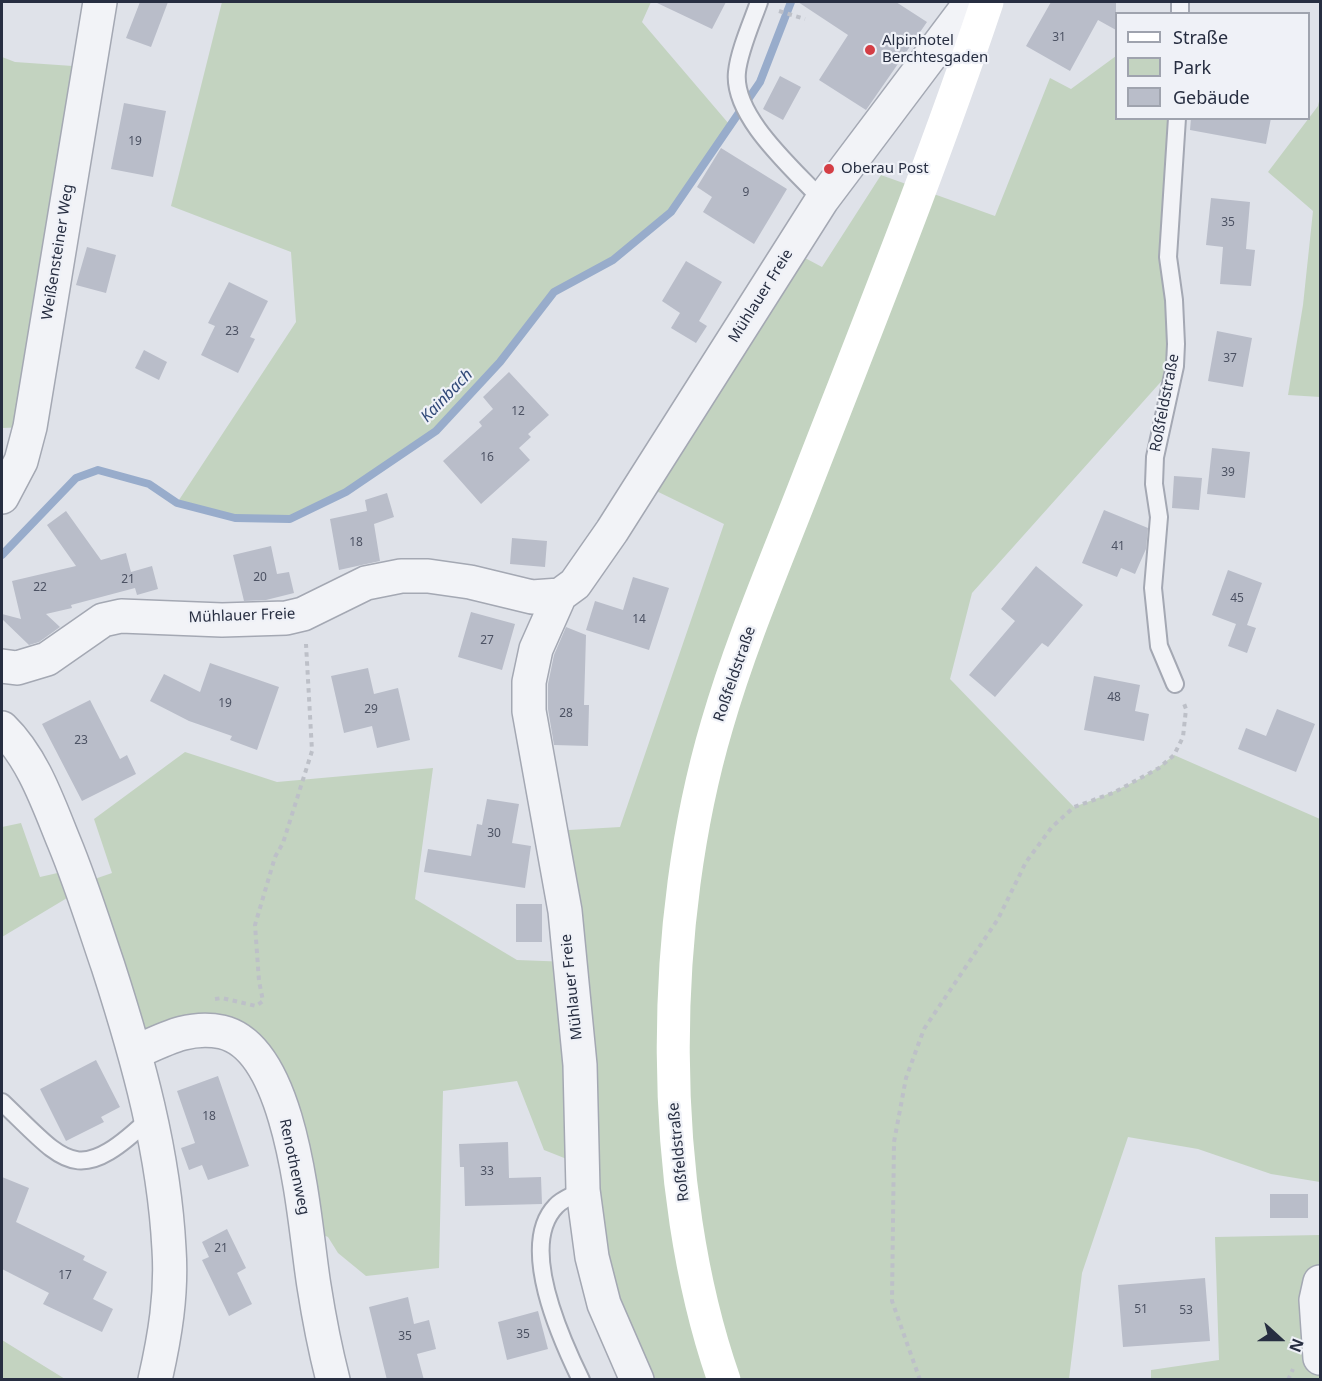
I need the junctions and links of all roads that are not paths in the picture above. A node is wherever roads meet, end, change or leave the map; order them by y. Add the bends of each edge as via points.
1 (100, 2) edge
2 (759, 2) edge
3 (971, 2) edge
4 (987, 2) edge
5 (1177, 120) edge
6 (822, 200) junction
7 (2, 497) edge
8 (560, 595) junction
9 (2, 666) edge
10 (1175, 684) road end
11 (2, 728) edge
12 (136, 1052) junction
13 (2, 1102) edge
14 (152, 1117) junction
15 (583, 1190) junction
16 (1320, 1282) edge
17 (1320, 1358) edge
18 (155, 1380) edge
19 (333, 1380) edge
20 (581, 1380) edge
21 (637, 1380) edge
22 (723, 1380) edge

1 - 7 street, Weißensteiner Weg via 30,427 21,461
2 - 6 lane via 736,73 740,94 749,120
3 - 6 street, Mühlauer Freie
4 - 22 main road, Roßfeldstraße via 921,189 755,615 717,725 695,816 677,945 673,1101 686,1218 711,1343
5 - 10 lane, Roßfeldstraße via 1168,257 1174,300 1175,366 1155,457 1159,517 1153,588 1159,646
6 - 8 street, Mühlauer Freie via 612,531 575,584
8 - 9 street, Mühlauer Freie via 532,597 470,582 401,576 366,583 303,614 222,620 121,616 103,620 47,659 17,668
8 - 15 street, Mühlauer Freie via 536,650 529,682 529,711 564,910 580,1065
11 - 12 street via 25,756 56,821
12 - 14 street
12 - 19 street, Renothenweg via 187,1030 224,1032 249,1046 271,1080 295,1156 313,1284
13 - 14 lane via 53,1152 67,1160 99,1156 126,1141
14 - 18 street via 169,1248 170,1291
15 - 20 lane via 556,1205 546,1220 538,1246 540,1271
15 - 21 street, Mühlauer Freie via 592,1257 604,1304
16 - 17 street via 1316,1300

